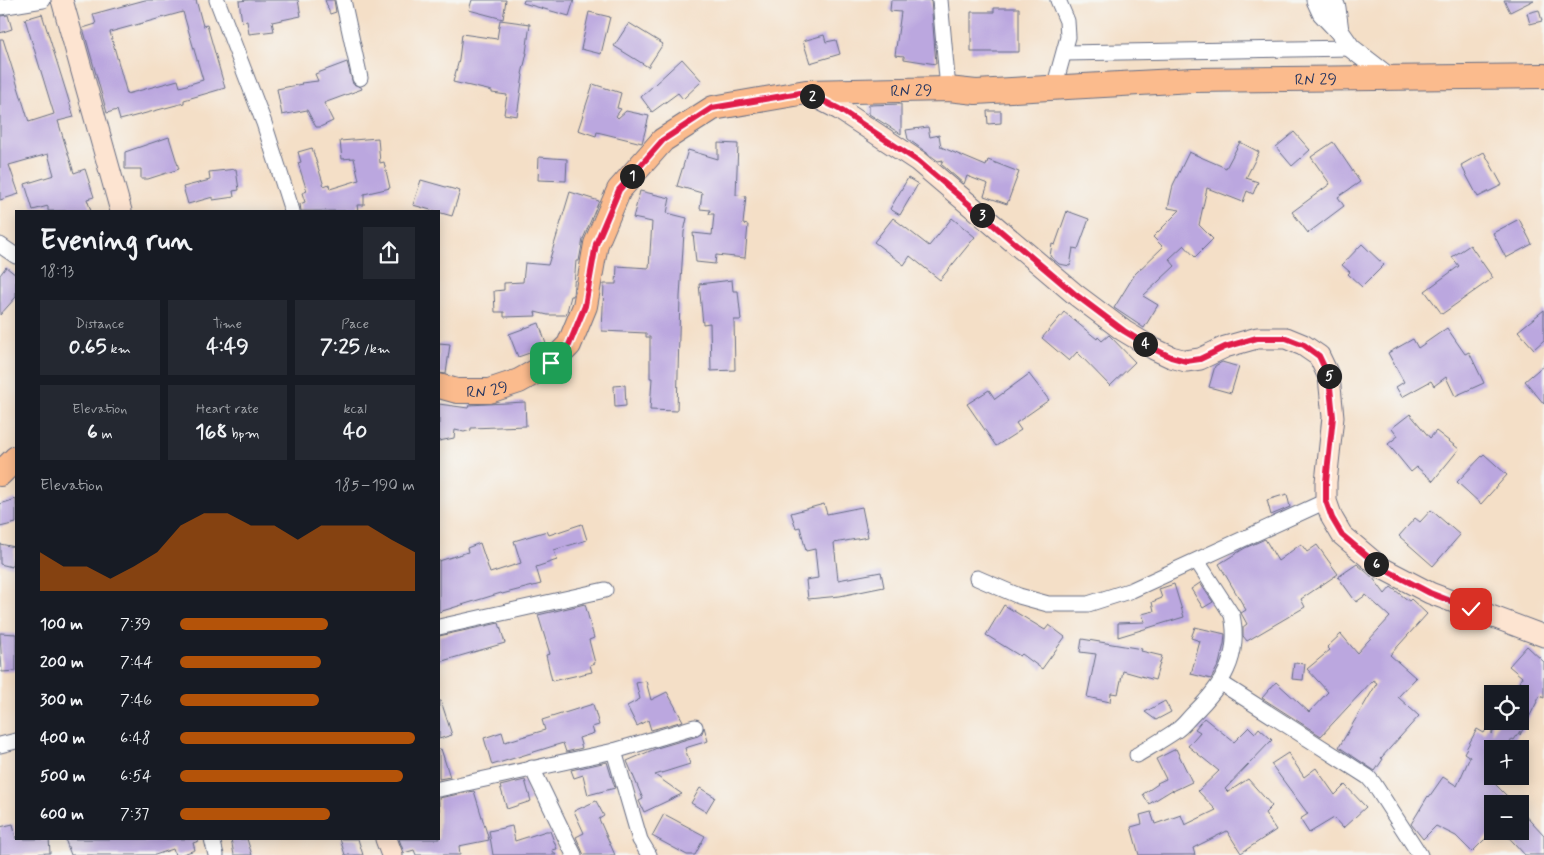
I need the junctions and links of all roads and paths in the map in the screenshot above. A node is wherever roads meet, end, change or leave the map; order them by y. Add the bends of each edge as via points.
1 (43, 0) edge
2 (62, 0) edge
3 (217, 0) edge
4 (343, 0) edge
5 (940, 0) edge
6 (1058, 0) edge
7 (1316, 0) edge
8 (1333, 0) edge
9 (0, 7) edge
10 (1339, 31) junction
11 (1351, 48) junction
12 (1065, 53) junction
13 (1544, 76) edge
14 (360, 78) dead end
15 (1390, 78) junction
16 (1054, 88) junction
17 (948, 89) junction
18 (806, 92) junction
19 (121, 210) edge
20 (292, 210) edge
21 (0, 245) edge
22 (15, 255) edge
23 (440, 386) edge
24 (15, 459) edge
25 (0, 474) edge
26 (1326, 501) junction
27 (1196, 561) junction
28 (976, 578) dead end
29 (605, 590) dead end
30 (440, 628) edge
31 (1544, 636) edge
32 (1221, 683) junction
33 (695, 726) dead end
34 (15, 741) edge
35 (0, 746) edge
36 (614, 751) junction
37 (1137, 754) dead end
38 (532, 768) junction
39 (440, 788) edge
40 (212, 840) edge
41 (386, 840) edge
42 (216, 855) edge
43 (392, 855) edge
44 (574, 855) edge
45 (649, 855) edge
46 (1420, 855) edge

1 - 9 street
2 - 19 main road
3 - 20 street via 264,124
4 - 14 street
5 - 17 street
6 - 12 street via 1067,21
7 - 10 street via 1322,13
8 - 10 street
10 - 11 street
11 - 12 street
11 - 15 street
12 - 16 street
13 - 15 main road, RN 29 / RN 29
15 - 16 main road, RN 29 / RN 29 via 1193,80
16 - 17 main road, RN 29 / RN 29 via 976,92
17 - 18 main road, RN 29 / RN 29
18 - 23 main road, RN 29 / RN 29 via 712,108 663,140 619,190 596,244 585,306 569,345 551,363 519,381 489,391 457,391
18 - 26 main road via 839,109 918,161 1076,295 1154,349 1186,361 1257,338 1286,338 1319,356 1329,377 1333,417
21 - 22 street
24 - 25 main road
26 - 27 street
26 - 31 main road via 1342,535 1380,567 1430,593
27 - 28 street via 1132,590 1088,604 1048,604
27 - 32 street via 1232,615 1230,665
29 - 30 street
32 - 37 street via 1177,730
32 - 46 street via 1368,777
33 - 36 street
34 - 35 street
36 - 38 street
36 - 45 street via 640,840
38 - 39 street
38 - 44 street
40 - 42 street
41 - 43 main road

